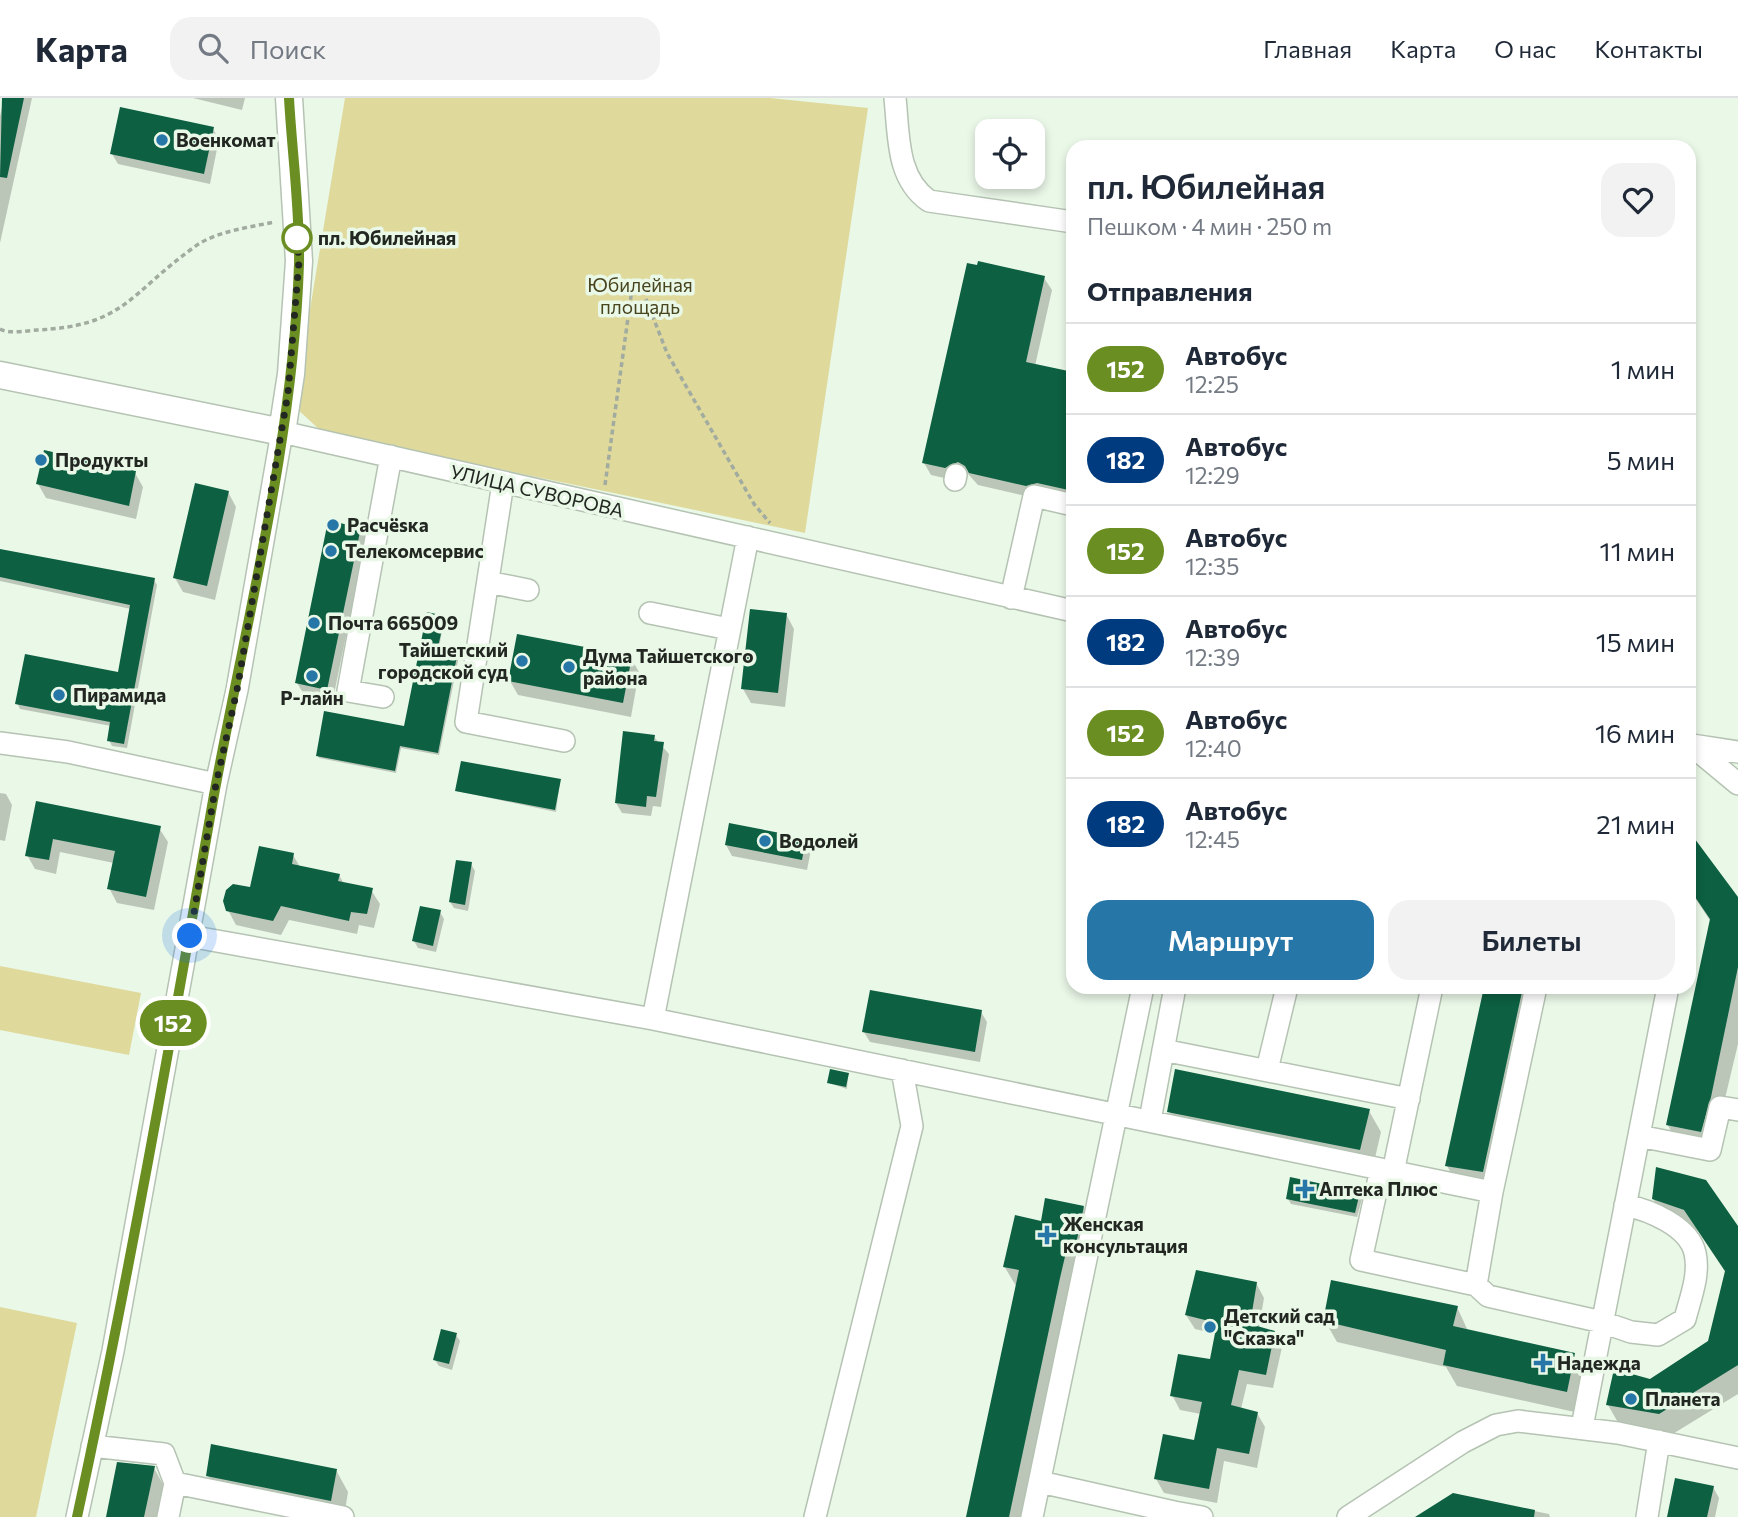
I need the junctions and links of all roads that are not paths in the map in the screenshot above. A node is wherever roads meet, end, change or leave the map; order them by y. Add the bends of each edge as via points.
1 (289, 98) edge
2 (894, 98) edge
3 (1066, 221) edge
4 (0, 375) edge
5 (282, 432) junction
6 (391, 456) junction
7 (503, 483) junction
8 (1066, 503) edge
9 (748, 537) junction
10 (488, 582) junction
11 (528, 590) dead end
12 (1011, 598) junction
13 (1066, 610) edge
14 (650, 613) dead end
15 (729, 629) junction
16 (383, 697) dead end
17 (564, 741) dead end
18 (0, 743) edge
19 (1696, 746) edge
20 (1696, 750) edge
21 (1738, 752) edge
22 (216, 784) junction
23 (1738, 784) edge
24 (190, 936) junction
25 (1142, 994) edge
26 (1174, 994) edge
27 (1285, 994) edge
28 (1428, 994) edge
29 (1534, 994) edge
30 (1667, 994) edge
31 (653, 1018) junction
32 (1163, 1050) junction
33 (902, 1070) junction
34 (1266, 1070) junction
35 (1409, 1100) junction
36 (1738, 1110) edge
37 (1118, 1115) junction
38 (1150, 1120) junction
39 (1639, 1136) junction
40 (1387, 1170) junction
41 (1492, 1192) junction
42 (1625, 1205) junction
43 (1476, 1285) junction
44 (1602, 1322) junction
45 (1581, 1427) junction
46 (1660, 1441) junction
47 (92, 1446) junction
48 (1738, 1458) edge
49 (1040, 1482) junction
50 (175, 1483) junction
51 (298, 1513) edge
52 (1174, 1514) edge
53 (77, 1517) edge
54 (168, 1517) edge
55 (343, 1517) edge
56 (814, 1517) edge
57 (1031, 1517) edge
58 (1202, 1517) edge
59 (1348, 1517) edge
60 (1647, 1517) edge

1 - 5 main road via 299,261
2 - 3 street via 901,159 914,191 929,201
4 - 5 main road, УЛИЦА СУВОРОВА
5 - 6 street, УЛИЦА СУВОРОВА
5 - 22 street
6 - 7 street, УЛИЦА СУВОРОВА
6 - 16 street via 348,691
7 - 9 street, УЛИЦА СУВОРОВА
7 - 10 street
8 - 12 street via 1034,496
9 - 12 street, УЛИЦА СУВОРОВА
9 - 15 street
10 - 11 street
10 - 17 street via 466,722
12 - 13 street, УЛИЦА СУВОРОВА
14 - 15 street
15 - 31 street
18 - 22 street via 68,752
19 - 21 street
20 - 23 street
22 - 24 street
24 - 31 street
24 - 47 street
25 - 37 street
26 - 32 street
27 - 34 street
28 - 35 street
29 - 41 street
30 - 39 street
31 - 33 street
32 - 34 street
32 - 38 street
33 - 37 street
33 - 56 street via 912,1126
34 - 35 street
35 - 40 street
36 - 39 street via 1720,1107 1710,1150
37 - 38 street
37 - 49 street
38 - 40 street
39 - 42 street
40 - 41 street
40 - 43 street via 1361,1259
41 - 43 street
42 - 44 street
42 - 44 street via 1646,1209 1678,1229 1695,1251 1696,1274 1685,1319 1658,1335
43 - 44 street via 1488,1297
44 - 45 street
45 - 46 street
45 - 59 street via 1518,1420 1496,1425 1462,1442
46 - 48 street
46 - 60 street
47 - 50 street via 164,1454
47 - 53 street
49 - 52 street
49 - 57 street
50 - 51 street
50 - 54 street
51 - 55 street
52 - 58 street

